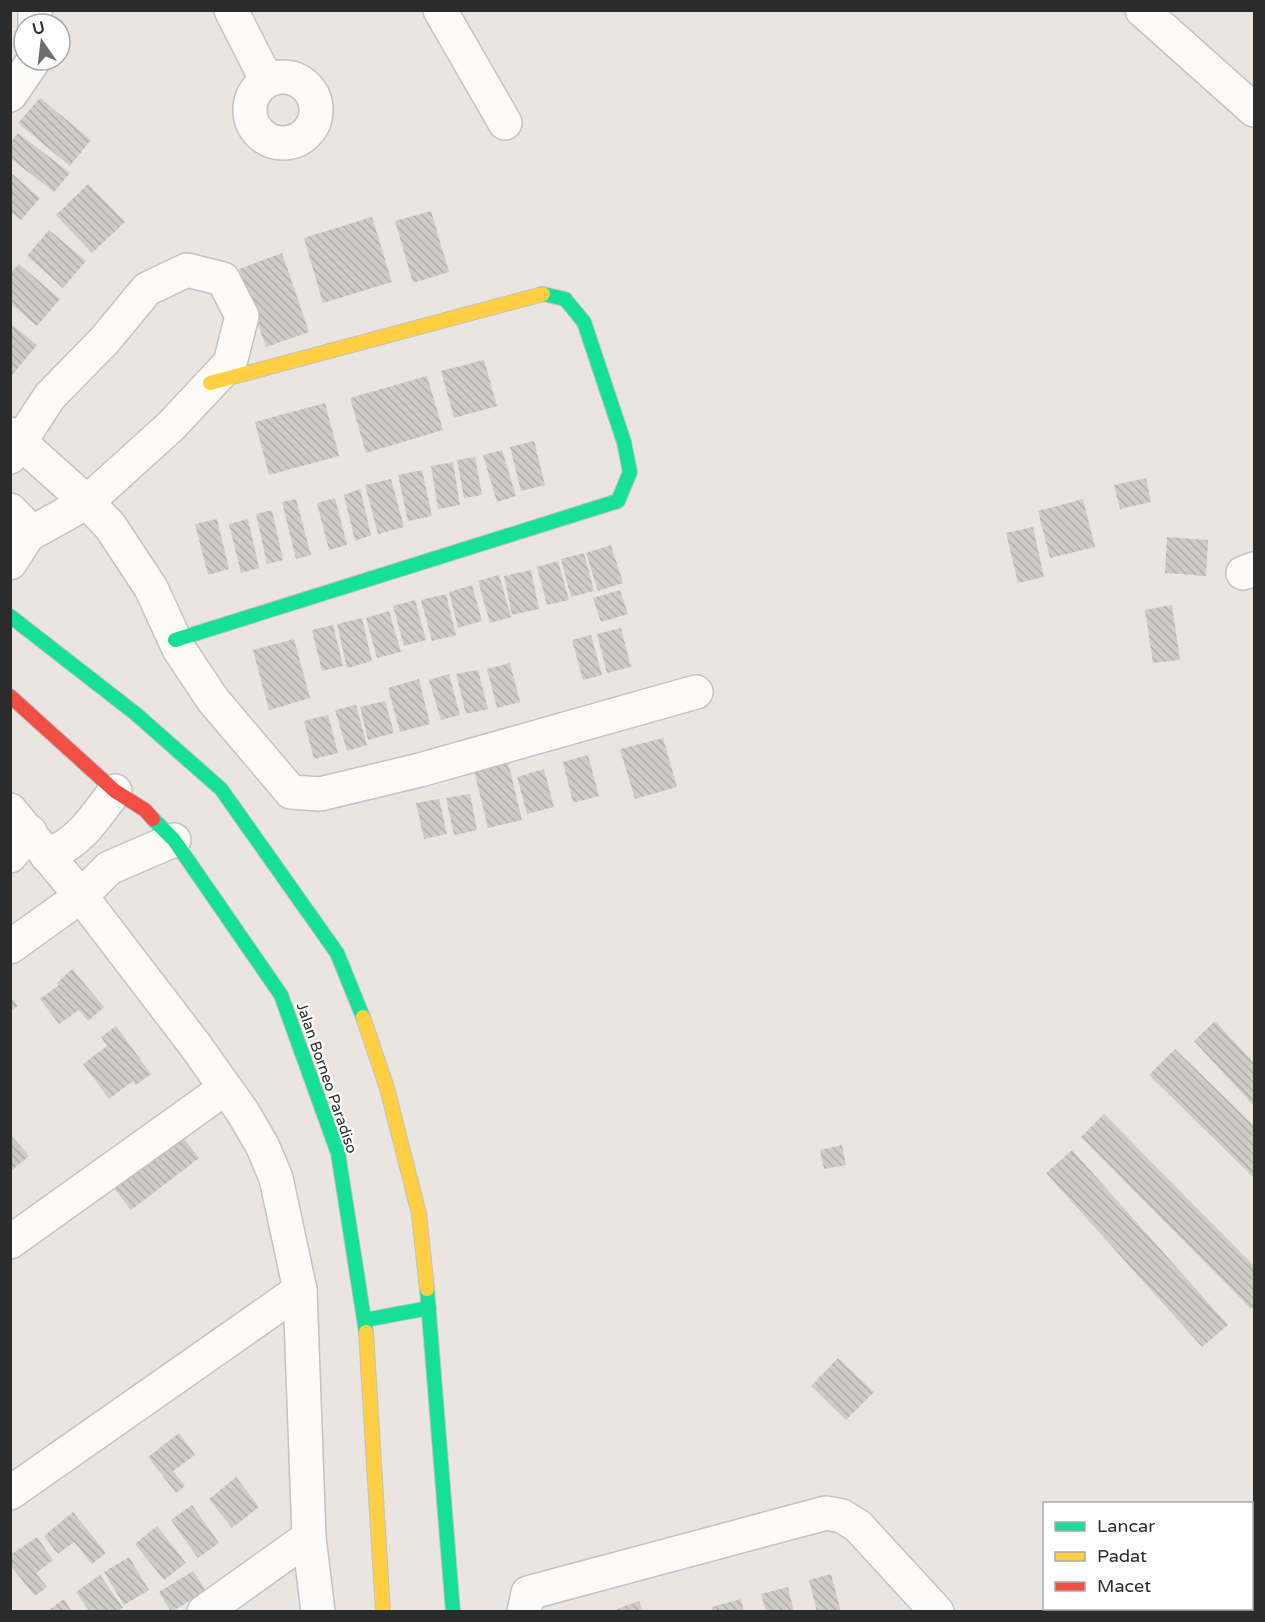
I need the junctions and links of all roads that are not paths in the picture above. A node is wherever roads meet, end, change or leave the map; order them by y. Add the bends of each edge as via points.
1 (231, 10) edge
2 (440, 10) edge
3 (1142, 10) edge
4 (26, 72) edge
5 (266, 79) dead end
6 (10, 94) edge
7 (1254, 110) edge
8 (505, 123) dead end
9 (210, 383) junction
10 (14, 445) edge
11 (87, 502) junction
12 (19, 523) edge
13 (10, 563) edge
14 (10, 616) edge
15 (175, 640) junction
16 (696, 692) dead end
17 (10, 696) edge
18 (115, 791) junction
19 (24, 838) edge
20 (174, 840) junction
21 (81, 896) junction
22 (10, 947) edge
23 (224, 1089) junction
24 (10, 1242) edge
25 (300, 1290) junction
26 (429, 1308) junction
27 (364, 1320) junction
28 (10, 1493) edge
29 (309, 1537) junction
30 (204, 1611) edge
31 (318, 1611) edge
32 (383, 1611) edge
33 (453, 1611) edge
34 (524, 1611) edge
35 (937, 1611) edge

1 - 5 street
2 - 8 street
3 - 7 street
4 - 6 street
9 - 10 street via 230,363 242,316 223,279 187,270 147,289 104,341 50,396
9 - 11 street via 171,426
9 - 15 street via 541,294 565,299 584,322 624,442 630,472 618,501
10 - 11 street
11 - 12 street
11 - 15 street via 110,526 151,588
12 - 13 street
14 - 26 street via 136,714 221,789 338,953 387,1088 418,1214
15 - 16 street via 213,700 291,792 320,794 386,778
17 - 18 street, Jalan Borneo Paradiso
18 - 19 street via 69,846
18 - 20 street, Jalan Borneo Paradiso via 145,810
19 - 21 street
20 - 21 street via 109,867
20 - 27 street, Jalan Borneo Paradiso via 281,995 338,1153
21 - 22 street
21 - 23 street
23 - 24 street
23 - 25 street via 262,1145 276,1178
25 - 28 street
25 - 29 street
26 - 27 street
26 - 33 street
27 - 32 street, Jalan Borneo Paradiso
29 - 30 street
29 - 31 street
34 - 35 street via 528,1593 826,1513 842,1516 858,1526

